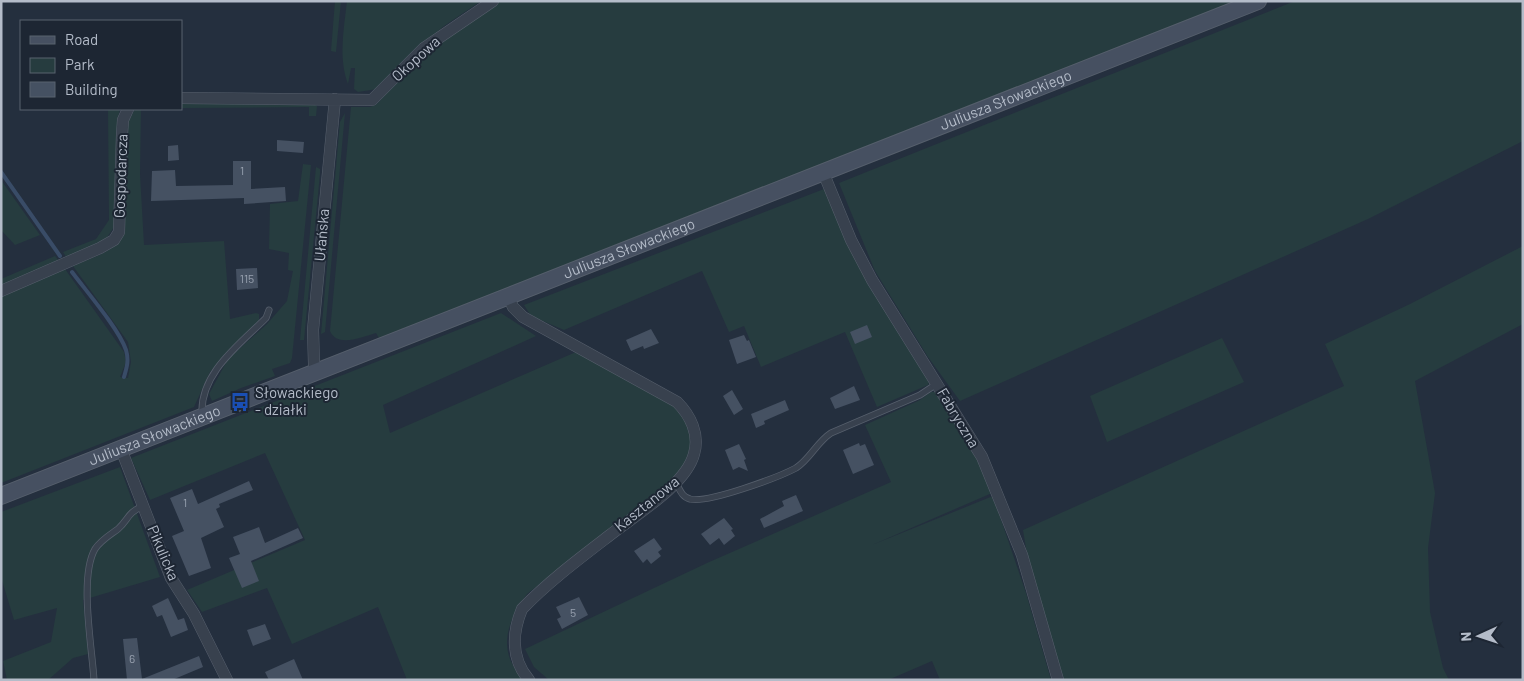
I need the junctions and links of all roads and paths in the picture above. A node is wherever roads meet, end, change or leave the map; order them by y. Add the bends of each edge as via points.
1 (493, 1) edge
2 (1258, 1) edge
3 (182, 98) edge
4 (335, 99) junction
5 (128, 110) edge
6 (823, 172) junction
7 (1, 291) edge
8 (508, 296) junction
9 (269, 310) dead end
10 (316, 371) junction
11 (938, 383) junction
12 (202, 416) junction
13 (121, 449) junction
14 (676, 482) junction
15 (1, 496) edge
16 (143, 506) junction
17 (94, 680) edge
18 (228, 680) edge
19 (529, 680) edge
20 (1058, 680) edge

1 - 4 street, Okopowa via 424,48 372,100
2 - 6 street, Juliusza Słowackiego
3 - 4 street
4 - 10 street, Ułańska via 313,336
5 - 7 street, Gospodarcza via 122,134 120,224 114,240
6 - 8 street, Juliusza Słowackiego
6 - 11 street, Fabryczna via 851,240 872,280
8 - 10 street, Juliusza Słowackiego
8 - 14 street, Kasztanowa via 513,307 524,317 662,393 684,409 694,429 696,446 689,465
9 - 12 lane via 266,318 220,364 201,401
10 - 12 street, Juliusza Słowackiego
11 - 14 lane via 920,395 831,433 796,468 717,498 689,499 683,496
11 - 20 street, Fabryczna via 982,457 1022,555
12 - 13 street, Juliusza Słowackiego
13 - 15 street, Juliusza Słowackiego
13 - 16 street, Pikulicka
14 - 19 street, Kasztanowa via 522,609 516,623 514,647
16 - 17 lane via 129,514 94,552 87,590
16 - 18 street, Pikulicka via 171,578 194,614

